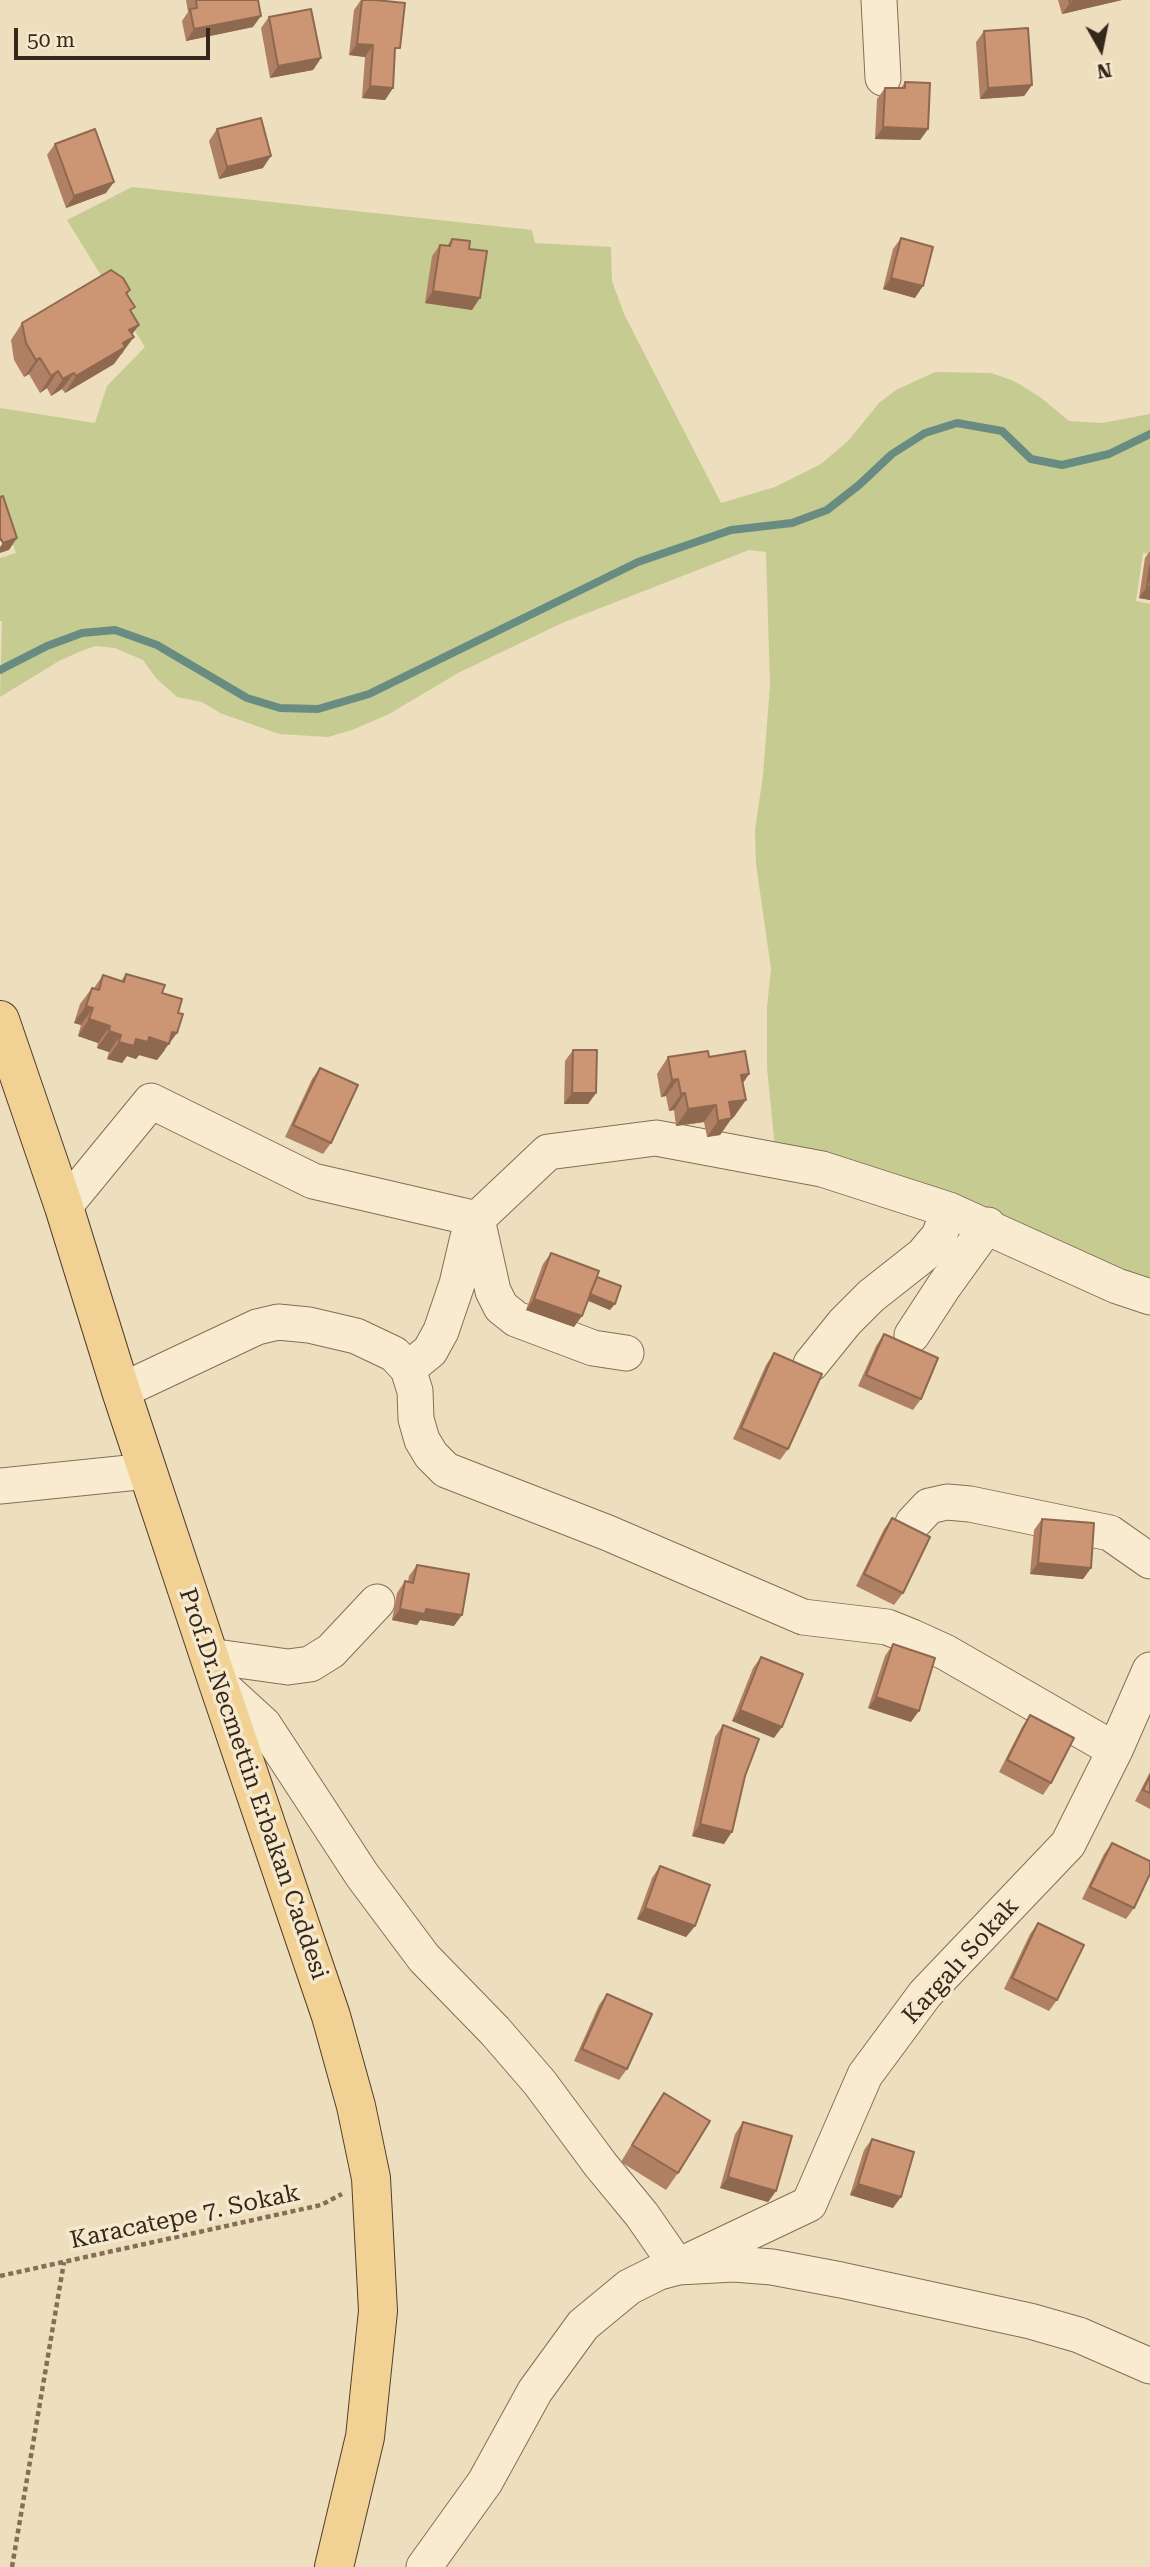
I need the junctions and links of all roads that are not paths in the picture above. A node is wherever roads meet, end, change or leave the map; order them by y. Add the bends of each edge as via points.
1 (879, 0) edge
2 (883, 78) dead end
3 (0, 1021) edge
4 (64, 1207) junction
5 (949, 1210) junction
6 (477, 1219) junction
7 (988, 1226) junction
8 (1150, 1297) edge
9 (912, 1335) dead end
10 (626, 1353) dead end
11 (811, 1364) dead end
12 (408, 1369) junction
13 (121, 1391) junction
14 (148, 1471) junction
15 (0, 1486) edge
16 (914, 1523) dead end
17 (1150, 1561) edge
18 (377, 1602) dead end
19 (214, 1669) junction
20 (1150, 1670) edge
21 (1115, 1750) junction
22 (678, 2266) junction
23 (1150, 2367) edge
24 (334, 2567) edge
25 (424, 2567) edge

1 - 2 street
3 - 4 main road, Prof.Dr.Necmettin Erbakan Caddesi
4 - 6 street via 151,1101 313,1181
4 - 13 main road, Prof.Dr.Necmettin Erbakan Caddesi
5 - 6 street via 822,1169 656,1138 548,1152
5 - 7 street
5 - 11 street via 939,1236 923,1255 845,1322
6 - 10 street via 493,1292 501,1307 516,1319 593,1348
6 - 12 street via 441,1331 430,1351
7 - 8 street
7 - 9 street
12 - 13 street via 394,1354 356,1336 278,1322 257,1326
12 - 21 street via 422,1440 446,1470 803,1616 899,1632 945,1652
13 - 14 main road, Prof.Dr.Necmettin Erbakan Caddesi
14 - 15 street
14 - 19 main road, Prof.Dr.Necmettin Erbakan Caddesi
16 - 17 street via 929,1506 970,1504 1110,1533
18 - 19 street via 331,1651 310,1664
19 - 22 street via 264,1725 362,1875 424,1958 540,2083
19 - 24 main road, Prof.Dr.Necmettin Erbakan Caddesi via 331,2016 371,2178 378,2311 373,2377 365,2437
20 - 21 street, Kargalı Sokak
21 - 22 street, Kargalı Sokak via 1068,1844 925,1994 865,2075 809,2204
22 - 23 street via 772,2267 841,2280 1030,2321 1079,2335
22 - 25 street, Kargalı Sokak via 629,2287 583,2325 535,2391 485,2482

